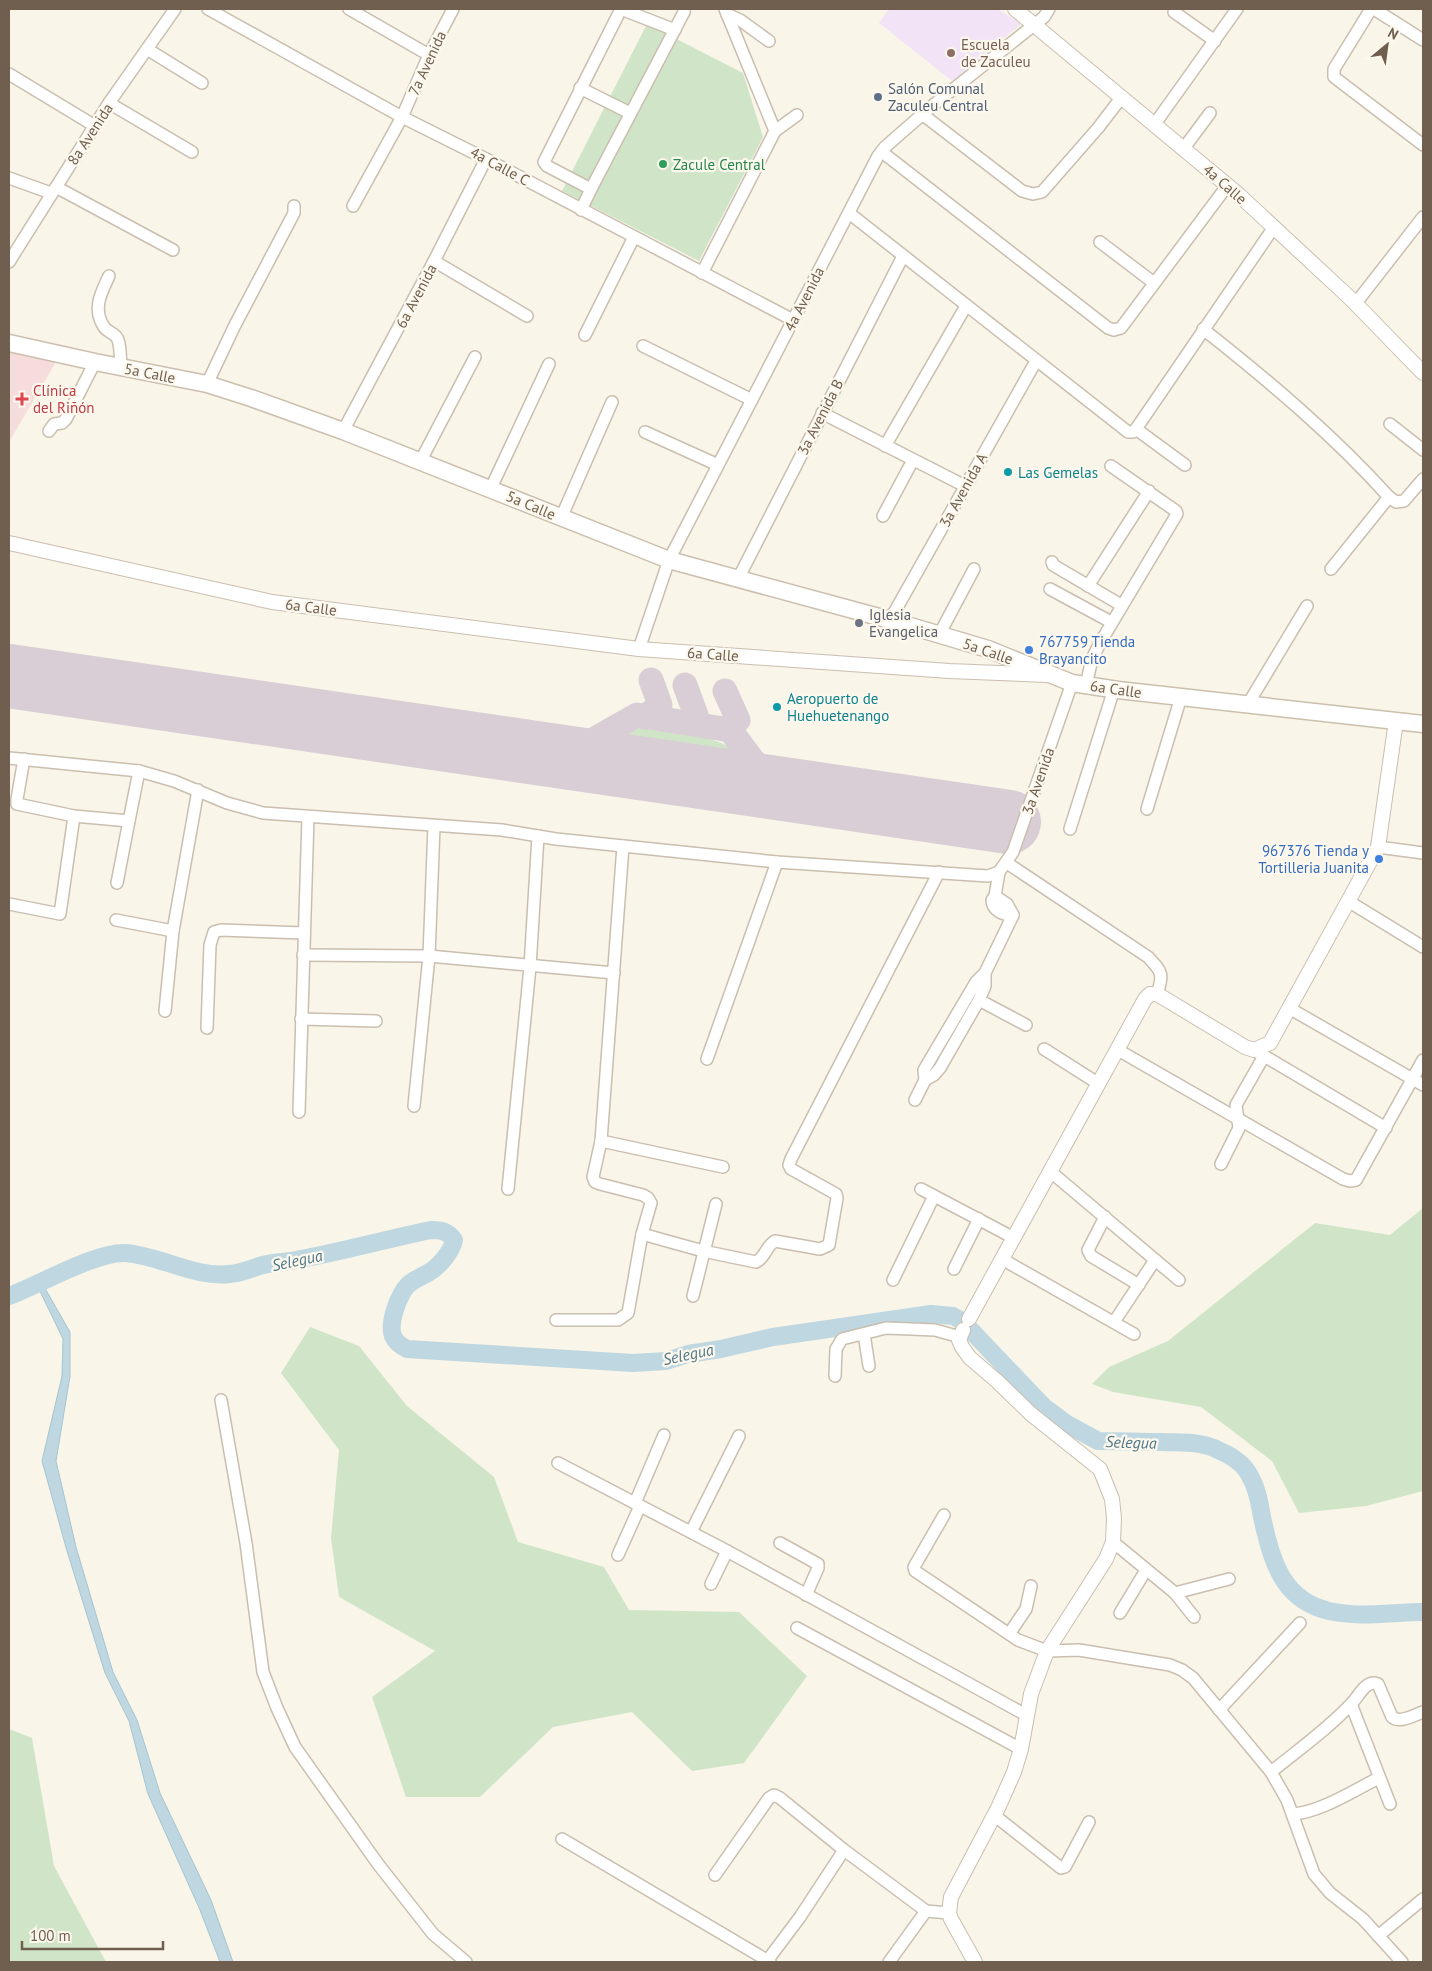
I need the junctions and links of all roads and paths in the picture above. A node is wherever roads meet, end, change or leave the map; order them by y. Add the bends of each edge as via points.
1 (175, 9) edge
2 (208, 9) edge
3 (349, 9) edge
4 (453, 9) edge
5 (621, 9) edge
6 (684, 9) edge
7 (1015, 9) edge
8 (1049, 9) edge
9 (1237, 9) edge
10 (1371, 9) edge
11 (1374, 9) edge
12 (726, 11) edge
13 (1174, 12) dead end
14 (1034, 26) junction
15 (675, 30) junction
16 (1423, 40) edge
17 (769, 41) dead end
18 (1215, 41) junction
19 (147, 49) junction
20 (429, 55) junction
21 (9, 74) edge
22 (202, 83) dead end
23 (580, 88) junction
24 (1121, 98) junction
25 (109, 103) junction
26 (1210, 113) dead end
27 (630, 114) junction
28 (922, 114) junction
29 (797, 115) dead end
30 (402, 117) junction
31 (1154, 125) junction
32 (95, 126) junction
33 (775, 131) junction
34 (1423, 145) edge
35 (1184, 148) junction
36 (192, 152) dead end
37 (882, 152) junction
38 (486, 159) junction
39 (9, 178) edge
40 (1227, 186) junction
41 (592, 189) junction
42 (53, 190) junction
43 (294, 206) dead end
44 (353, 206) dead end
45 (581, 210) junction
46 (849, 213) junction
47 (1423, 218) edge
48 (1274, 227) junction
49 (634, 237) junction
50 (1100, 242) dead end
51 (173, 250) dead end
52 (903, 256) junction
53 (434, 261) junction
54 (9, 262) edge
55 (702, 273) junction
56 (109, 276) dead end
57 (1154, 283) junction
58 (1356, 304) junction
59 (966, 306) junction
60 (527, 316) dead end
61 (793, 320) junction
62 (1203, 329) junction
63 (585, 335) dead end
64 (9, 343) edge
65 (643, 346) dead end
66 (475, 357) dead end
67 (1036, 361) junction
68 (94, 362) junction
69 (549, 364) dead end
70 (121, 367) junction
71 (1423, 373) edge
72 (207, 384) junction
73 (752, 400) junction
74 (612, 402) dead end
75 (822, 413) junction
76 (1390, 424) dead end
77 (1136, 429) junction
78 (49, 431) dead end
79 (343, 431) junction
80 (645, 432) dead end
81 (885, 446) junction
82 (1423, 450) edge
83 (913, 460) junction
84 (420, 462) junction
85 (718, 465) junction
86 (1186, 465) dead end
87 (1111, 466) dead end
88 (1423, 479) edge
89 (965, 486) junction
90 (491, 488) junction
91 (1150, 491) junction
92 (1389, 498) junction
93 (883, 516) dead end
94 (561, 518) junction
95 (9, 543) edge
96 (669, 560) junction
97 (1052, 562) dead end
98 (974, 569) dead end
99 (1331, 569) dead end
100 (738, 579) junction
101 (1088, 586) junction
102 (1050, 589) dead end
103 (1121, 605) junction
104 (1307, 606) dead end
105 (890, 620) junction
106 (1111, 622) junction
107 (939, 635) junction
108 (639, 649) junction
109 (1053, 675) junction
110 (1079, 684) junction
111 (1114, 689) junction
112 (1181, 697) junction
113 (1248, 704) junction
114 (1396, 721) junction
115 (1423, 724) edge
116 (9, 758) edge
117 (24, 759) junction
118 (139, 772) junction
119 (198, 790) junction
120 (1147, 809) dead end
121 (74, 816) junction
122 (308, 817) junction
123 (129, 820) junction
124 (434, 826) junction
125 (1070, 829) dead end
126 (538, 836) junction
127 (623, 846) junction
128 (1378, 846) junction
129 (1423, 854) edge
130 (777, 862) junction
131 (1007, 863) junction
132 (938, 872) junction
133 (997, 873) junction
134 (117, 883) dead end
135 (1348, 901) junction
136 (9, 904) edge
137 (116, 920) dead end
138 (173, 931) junction
139 (304, 933) junction
140 (1423, 947) edge
141 (303, 955) junction
142 (429, 956) junction
143 (530, 967) junction
144 (985, 972) junction
145 (614, 973) junction
146 (1157, 994) junction
147 (979, 1000) junction
148 (1289, 1008) junction
149 (165, 1011) dead end
150 (302, 1020) junction
151 (376, 1022) dead end
152 (1026, 1025) dead end
153 (208, 1028) dead end
154 (1044, 1049) dead end
155 (1118, 1050) junction
156 (1259, 1053) junction
157 (707, 1059) dead end
158 (1423, 1060) edge
159 (925, 1080) junction
160 (1412, 1080) junction
161 (1099, 1084) junction
162 (1423, 1085) edge
163 (915, 1100) dead end
164 (414, 1106) dead end
165 (299, 1112) dead end
166 (1238, 1119) junction
167 (1386, 1128) junction
168 (600, 1141) junction
169 (1221, 1164) dead end
170 (723, 1168) dead end
171 (1051, 1172) junction
172 (508, 1189) dead end
173 (921, 1189) dead end
174 (934, 1196) junction
175 (716, 1204) dead end
176 (1105, 1217) junction
177 (979, 1219) junction
178 (642, 1234) junction
179 (1014, 1238) junction
180 (703, 1251) junction
181 (1002, 1259) junction
182 (1155, 1260) junction
183 (954, 1269) dead end
184 (893, 1280) dead end
185 (1179, 1280) dead end
186 (1139, 1285) junction
187 (693, 1296) dead end
188 (556, 1320) dead end
189 (1114, 1322) junction
190 (964, 1328) junction
191 (864, 1334) junction
192 (1134, 1334) dead end
193 (870, 1366) dead end
194 (834, 1376) dead end
195 (221, 1400) dead end
196 (664, 1436) dead end
197 (739, 1436) dead end
198 (558, 1463) dead end
199 (638, 1504) junction
200 (944, 1515) dead end
201 (691, 1532) junction
202 (1113, 1542) junction
203 (780, 1543) dead end
204 (727, 1551) junction
205 (618, 1555) dead end
206 (1146, 1570) junction
207 (1229, 1579) dead end
208 (710, 1584) dead end
209 (1031, 1586) dead end
210 (1175, 1593) junction
211 (806, 1595) junction
212 (1120, 1613) dead end
213 (1194, 1617) dead end
214 (1300, 1623) dead end
215 (797, 1628) dead end
216 (1009, 1634) junction
217 (1047, 1650) junction
218 (1351, 1704) junction
219 (1219, 1710) junction
220 (1423, 1712) edge
221 (1026, 1715) junction
222 (1021, 1749) junction
223 (1270, 1772) junction
224 (1379, 1778) junction
225 (1390, 1804) dead end
226 (1293, 1814) junction
227 (994, 1816) junction
228 (1089, 1822) dead end
229 (562, 1839) dead end
230 (844, 1850) junction
231 (715, 1875) dead end
232 (1423, 1899) edge
233 (926, 1911) junction
234 (949, 1913) junction
235 (1378, 1936) junction
236 (768, 1961) edge
237 (466, 1962) edge
238 (889, 1962) edge
239 (975, 1962) edge
240 (1402, 1962) edge

1 - 19 street, 8a Avenida
2 - 30 street, 4a Calle C
3 - 20 street
4 - 20 street, 7a Avenida
5 - 15 street
5 - 23 street
6 - 15 street
7 - 14 street, 4a Calle
8 - 14 street, 4a Avenida
9 - 18 street
10 - 34 street via 1334,69 1334,78
11 - 16 street
12 - 17 street
12 - 33 street
13 - 18 street
14 - 24 street, 4a Calle
14 - 28 street, 4a Avenida
15 - 27 street
18 - 31 street
19 - 22 street
19 - 25 street, 8a Avenida
20 - 30 street, 7a Avenida
21 - 32 street
23 - 27 street
23 - 41 street via 544,164
24 - 28 street via 1042,192 1033,194 1022,191
24 - 31 street, 4a Calle
25 - 32 street, 8a Avenida
25 - 36 street
26 - 35 street
27 - 41 street
28 - 37 street, 4a Avenida
29 - 33 street
30 - 38 street, 4a Calle C
30 - 44 street, 7a Avenida
31 - 35 street, 4a Calle
32 - 42 street, 8a Avenida
33 - 55 street
35 - 40 street, 4a Calle
37 - 46 street, 4a Avenida
37 - 57 street via 1108,328 1121,328
38 - 45 street, 4a Calle C
38 - 53 street, 6a Avenida
39 - 42 street
40 - 48 street, 4a Calle
40 - 57 street
41 - 45 street
42 - 51 street
42 - 54 street, 8a Avenida
43 - 72 street via 294,212
45 - 49 street, 4a Calle C
46 - 52 street
46 - 61 street, 4a Avenida
47 - 58 street
48 - 58 street, 4a Calle
48 - 62 street
49 - 55 street, 4a Calle C
49 - 63 street
50 - 57 street
52 - 59 street
52 - 75 street, 3a Avenida B
53 - 60 street
53 - 79 street, 6a Avenida
55 - 61 street, 4a Calle C
56 - 70 street via 97,310 105,329 119,341
58 - 71 street, 4a Calle
59 - 67 street
59 - 81 street
61 - 73 street, 4a Avenida
62 - 77 street
62 - 92 street via 1278,389
64 - 68 main road, 5a Calle
65 - 73 street
66 - 84 street
67 - 77 street via 1128,432
67 - 89 street, 3a Avenida A
68 - 70 main road, 5a Calle
68 - 78 street via 66,419 54,424
69 - 90 street
70 - 72 main road, 5a Calle
72 - 79 main road, 5a Calle
73 - 85 street, 4a Avenida
74 - 94 street
75 - 81 street
75 - 100 street, 3a Avenida B
76 - 82 street
77 - 86 street
79 - 84 main road, 5a Calle
80 - 85 street
81 - 83 street
83 - 89 street
83 - 93 street
84 - 90 main road, 5a Calle
85 - 96 street, 4a Avenida
87 - 91 street
88 - 92 street via 1404,501 1396,502
89 - 105 street, 3a Avenida A
90 - 94 main road, 5a Calle
91 - 101 street
91 - 103 street, 3a Avenida via 1178,514
92 - 99 street
94 - 96 main road, 5a Calle
95 - 108 street, 6a Calle via 272,602
96 - 100 main road, 5a Calle
96 - 108 street, 4a Avenida
97 - 101 street
98 - 107 street
100 - 105 main road, 5a Calle
101 - 103 street
102 - 106 street
103 - 106 street, 3a Avenida
104 - 113 street
105 - 107 main road, 5a Calle
106 - 110 street, 3a Avenida
107 - 109 main road, 5a Calle via 988,649
108 - 109 street, 6a Calle via 995,674
109 - 110 main road, 6a Calle
110 - 111 main road, 6a Calle
110 - 131 street, 3a Avenida
111 - 112 main road, 6a Calle
111 - 125 street
112 - 113 main road, 6a Calle
112 - 120 street
113 - 114 main road, 6a Calle
114 - 115 main road, 6a Calle
114 - 128 street
116 - 117 street
117 - 118 street
117 - 121 street via 17,804
118 - 119 street
118 - 123 street
119 - 122 street via 263,813
119 - 138 street
121 - 123 street
121 - 136 street via 60,914
122 - 124 street
122 - 139 street
123 - 134 street
124 - 126 street via 502,830
124 - 142 street
126 - 127 street
126 - 143 street
127 - 130 street
127 - 145 street
128 - 129 street
128 - 135 street
130 - 132 street
130 - 157 street
131 - 133 street, 3a Avenida
131 - 146 street via 1148,957 1162,975
132 - 133 street via 988,876
132 - 180 street via 789,1165 836,1194 829,1245 820,1249 775,1241 756,1262
133 - 144 street via 995,896 1007,904 1013,915
135 - 140 street
135 - 148 street
137 - 138 street
138 - 149 street
139 - 141 street
139 - 153 street via 214,932 210,945
141 - 142 street
141 - 150 street
142 - 143 street
142 - 164 street
143 - 145 street
143 - 172 street
144 - 147 street via 985,986
144 - 159 street via 924,1070
145 - 168 street
146 - 155 street via 1150,994 1145,999
146 - 156 street
147 - 152 street
147 - 159 street via 940,1068
148 - 156 street via 1270,1043
148 - 160 street
150 - 151 street
150 - 165 street
154 - 161 street
155 - 161 street
155 - 166 street
156 - 166 street via 1236,1105
156 - 167 street
158 - 160 street
159 - 163 street
160 - 162 street
160 - 167 street
161 - 171 street
166 - 167 street via 1350,1181 1356,1180
166 - 169 street via 1239,1128
168 - 170 street
168 - 178 street via 593,1177 595,1182 648,1198 650,1203
171 - 176 street
171 - 179 street
173 - 174 street
174 - 177 street
174 - 184 street
175 - 180 street
176 - 182 street
176 - 186 street via 1088,1250 1091,1256
177 - 179 street
177 - 183 street
178 - 180 street
178 - 188 street via 628,1314 618,1320
179 - 181 street
180 - 187 street
181 - 189 street
181 - 190 street
182 - 185 street
182 - 186 street
186 - 189 street
189 - 192 street
190 - 191 street via 886,1328
190 - 202 street via 962,1347 970,1358 1031,1414 1100,1469 1112,1499
191 - 193 street
191 - 194 street via 838,1343
195 - 237 street via 246,1543 263,1672 277,1708 295,1747 378,1864 433,1934
196 - 199 street
197 - 201 street
198 - 199 street
199 - 201 street
199 - 205 street
200 - 216 street via 914,1567 915,1571
201 - 204 street
202 - 206 street
202 - 217 street via 1106,1559
203 - 211 street via 818,1564
204 - 208 street
204 - 211 street
206 - 210 street
206 - 212 street
207 - 210 street
209 - 216 street via 1026,1609
210 - 213 street
211 - 221 street
214 - 219 street
215 - 222 street
216 - 217 street
217 - 219 street via 1079,1650 1170,1665 1193,1678
217 - 221 street
218 - 220 street via 1366,1686 1375,1682 1395,1720
218 - 223 street
218 - 224 street
219 - 223 street
221 - 222 street
222 - 227 street
223 - 226 street
224 - 225 street
224 - 226 street via 1318,1808
226 - 235 street via 1314,1874 1330,1893 1363,1919
227 - 228 street via 1061,1868 1065,1867
227 - 234 street via 951,1897
229 - 236 street
230 - 231 street via 774,1796 769,1798
230 - 233 street
230 - 236 street
232 - 235 street
233 - 234 street
233 - 238 street
234 - 239 street
235 - 240 street

